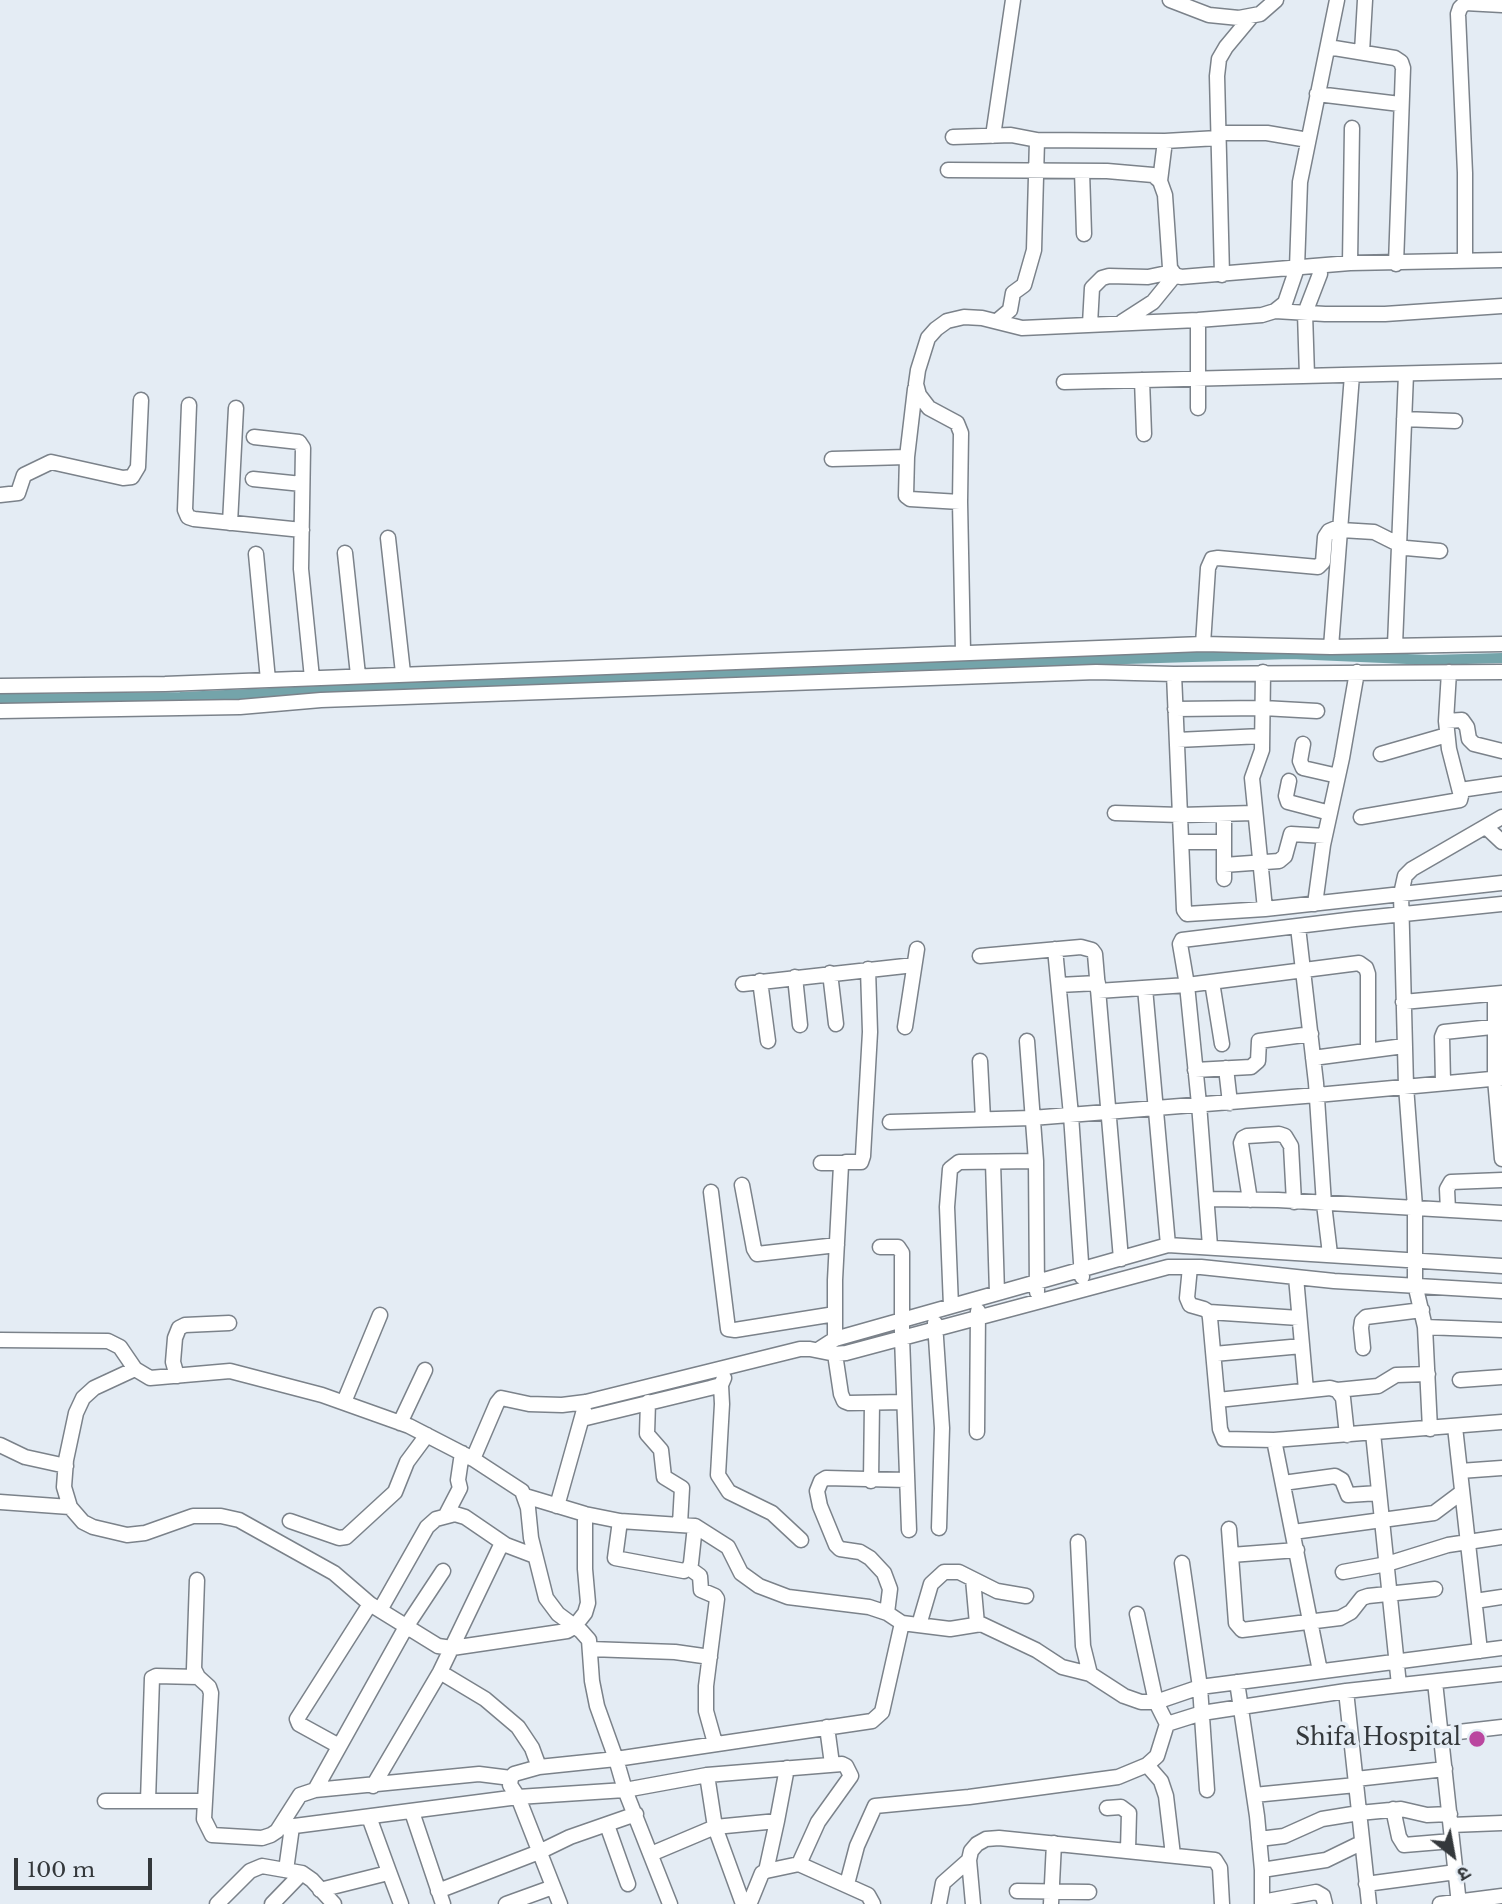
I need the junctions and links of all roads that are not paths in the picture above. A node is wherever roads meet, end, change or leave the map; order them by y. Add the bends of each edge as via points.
1 (1013, 0) edge
2 (1170, 0) edge
3 (1276, 0) edge
4 (1337, 0) edge
5 (1365, 0) edge
6 (1502, 5) edge
7 (1251, 17) junction
8 (1328, 47) junction
9 (1362, 52) junction
10 (1317, 94) junction
11 (1400, 104) junction
12 (1352, 128) dead end
13 (1218, 135) junction
14 (993, 136) junction
15 (953, 137) dead end
16 (1037, 140) junction
17 (1308, 140) junction
18 (1165, 141) junction
19 (948, 170) dead end
20 (1038, 171) junction
21 (1082, 171) junction
22 (1160, 181) junction
23 (1084, 234) dead end
24 (1465, 260) junction
25 (1502, 260) edge
26 (1350, 263) junction
27 (1396, 264) junction
28 (1319, 266) junction
29 (1297, 268) junction
30 (1173, 273) junction
31 (1222, 275) junction
32 (1502, 306) edge
33 (1275, 311) junction
34 (1305, 313) junction
35 (1198, 320) junction
36 (997, 321) junction
37 (1120, 323) junction
38 (1090, 324) junction
39 (1502, 371) edge
40 (1406, 374) junction
41 (1352, 375) junction
42 (1307, 376) junction
43 (1199, 377) junction
44 (1142, 380) junction
45 (1064, 382) dead end
46 (916, 384) junction
47 (141, 400) dead end
48 (189, 405) dead end
49 (236, 408) dead end
50 (1198, 408) dead end
51 (1404, 419) junction
52 (1455, 421) dead end
53 (1144, 434) dead end
54 (254, 437) dead end
55 (907, 457) junction
56 (832, 459) dead end
57 (253, 479) dead end
58 (302, 484) junction
59 (0, 495) edge
60 (960, 502) junction
61 (230, 523) junction
62 (1340, 528) junction
63 (302, 530) junction
64 (388, 538) dead end
65 (1399, 546) junction
66 (1440, 551) dead end
67 (257, 554) dead end
68 (345, 554) dead end
69 (1203, 644) junction
70 (1502, 644) edge
71 (1395, 645) junction
72 (1331, 647) junction
73 (963, 652) junction
74 (1357, 672) junction
75 (1448, 672) junction
76 (1502, 672) edge
77 (403, 673) junction
78 (1263, 673) junction
79 (1174, 674) junction
80 (358, 675) junction
81 (312, 678) junction
82 (268, 680) junction
83 (0, 685) edge
84 (1263, 708) junction
85 (1175, 709) junction
86 (1317, 711) dead end
87 (0, 712) edge
88 (1447, 728) junction
89 (1262, 736) junction
90 (1177, 740) junction
91 (1303, 744) dead end
92 (1502, 751) edge
93 (1381, 754) dead end
94 (1338, 776) junction
95 (1289, 780) dead end
96 (1502, 784) edge
97 (1460, 790) junction
98 (1115, 813) dead end
99 (1254, 813) junction
100 (1330, 813) junction
101 (1224, 814) junction
102 (1180, 815) junction
103 (1361, 817) dead end
104 (1502, 817) edge
105 (1486, 827) junction
106 (1325, 836) junction
107 (1181, 842) junction
108 (1224, 842) junction
109 (1502, 842) edge
110 (1259, 862) junction
111 (1502, 883) edge
112 (1401, 894) junction
113 (1315, 904) junction
114 (1502, 904) edge
115 (1265, 909) junction
116 (1400, 915) junction
117 (1298, 927) junction
118 (917, 949) dead end
119 (1055, 949) junction
120 (980, 956) dead end
121 (914, 965) junction
122 (868, 970) junction
123 (1303, 971) junction
124 (830, 973) junction
125 (795, 977) junction
126 (760, 981) junction
127 (1212, 982) junction
128 (743, 984) dead end
129 (1059, 985) junction
130 (1187, 985) junction
131 (1098, 987) junction
132 (1145, 988) junction
133 (1499, 993) edge
134 (1403, 1002) junction
135 (836, 1024) dead end
136 (800, 1025) dead end
137 (1499, 1026) edge
138 (905, 1027) dead end
139 (1311, 1034) junction
140 (768, 1041) dead end
141 (1027, 1041) dead end
142 (1222, 1044) dead end
143 (1404, 1046) junction
144 (1499, 1050) edge
145 (1368, 1051) junction
146 (1313, 1058) junction
147 (980, 1060) dead end
148 (1226, 1068) junction
149 (1195, 1070) junction
150 (1499, 1078) edge
151 (1443, 1082) junction
152 (1406, 1086) junction
153 (1317, 1096) junction
154 (1500, 1102) edge
155 (1230, 1103) junction
156 (1199, 1104) junction
157 (1154, 1108) junction
158 (1108, 1111) junction
159 (1071, 1115) junction
160 (1032, 1118) junction
161 (983, 1119) junction
162 (890, 1122) dead end
163 (1501, 1125) edge
164 (1502, 1159) edge
165 (1036, 1161) junction
166 (993, 1162) junction
167 (821, 1163) dead end
168 (842, 1163) junction
169 (1502, 1180) edge
170 (743, 1185) dead end
171 (711, 1192) dead end
172 (1208, 1199) junction
173 (1250, 1200) junction
174 (1294, 1202) junction
175 (1324, 1204) junction
176 (1415, 1207) junction
177 (1448, 1210) junction
178 (1502, 1213) edge
179 (837, 1245) junction
180 (1168, 1245) junction
181 (1210, 1246) junction
182 (880, 1247) dead end
183 (1330, 1254) junction
184 (1121, 1259) junction
185 (1414, 1260) junction
186 (1190, 1266) junction
187 (1502, 1266) edge
188 (1082, 1270) junction
189 (1296, 1277) junction
190 (1036, 1283) junction
191 (1415, 1284) junction
192 (1083, 1289) junction
193 (1502, 1291) edge
194 (997, 1293) junction
195 (976, 1299) junction
196 (1037, 1301) junction
197 (951, 1306) junction
198 (1422, 1310) junction
199 (933, 1311) junction
200 (1209, 1312) junction
201 (835, 1314) junction
202 (380, 1315) dead end
203 (979, 1318) junction
204 (1299, 1318) junction
205 (902, 1321) junction
206 (229, 1324) dead end
207 (1425, 1327) junction
208 (935, 1330) junction
209 (1502, 1330) edge
210 (902, 1338) junction
211 (0, 1340) edge
212 (1302, 1346) junction
213 (835, 1347) junction
214 (1363, 1348) dead end
215 (1214, 1354) junction
216 (730, 1367) junction
217 (135, 1369) junction
218 (425, 1370) dead end
219 (1427, 1374) junction
220 (177, 1376) junction
221 (1502, 1377) edge
222 (1460, 1380) dead end
223 (721, 1385) junction
224 (1306, 1390) junction
225 (1337, 1390) junction
226 (1218, 1400) junction
227 (344, 1402) junction
228 (586, 1402) junction
229 (648, 1402) junction
230 (904, 1402) junction
231 (872, 1403) junction
232 (582, 1419) junction
233 (1502, 1422) edge
234 (400, 1423) junction
235 (1455, 1427) junction
236 (1430, 1429) junction
237 (977, 1432) dead end
238 (1373, 1433) junction
239 (427, 1435) junction
240 (1348, 1435) junction
241 (1274, 1440) junction
242 (0, 1445) edge
243 (468, 1456) junction
244 (66, 1466) junction
245 (1502, 1468) edge
246 (1460, 1471) junction
247 (907, 1480) junction
248 (871, 1481) junction
249 (1283, 1482) junction
250 (1462, 1492) junction
251 (1379, 1493) junction
252 (525, 1496) junction
253 (0, 1502) edge
254 (557, 1506) junction
255 (69, 1507) junction
256 (585, 1514) junction
257 (446, 1515) junction
258 (290, 1521) dead end
259 (620, 1521) junction
260 (1382, 1521) junction
261 (688, 1525) junction
262 (939, 1528) dead end
263 (1229, 1529) dead end
264 (909, 1530) dead end
265 (1293, 1532) junction
266 (1502, 1537) edge
267 (801, 1540) dead end
268 (1078, 1542) dead end
269 (1468, 1542) junction
270 (502, 1543) junction
271 (1297, 1549) junction
272 (1231, 1555) junction
273 (535, 1556) junction
274 (1182, 1563) dead end
275 (1387, 1564) junction
276 (690, 1568) junction
277 (443, 1571) dead end
278 (1343, 1572) dead end
279 (973, 1579) junction
280 (197, 1580) dead end
281 (1436, 1589) dead end
282 (1390, 1594) junction
283 (1026, 1596) dead end
284 (1502, 1597) edge
285 (1475, 1601) junction
286 (375, 1607) junction
287 (887, 1613) junction
288 (1137, 1614) dead end
289 (1312, 1620) junction
290 (902, 1623) junction
291 (977, 1624) junction
292 (919, 1625) junction
293 (406, 1627) junction
294 (574, 1627) junction
295 (452, 1648) junction
296 (1502, 1648) edge
297 (590, 1649) junction
298 (1480, 1651) junction
299 (710, 1657) junction
300 (1397, 1662) junction
301 (1320, 1671) junction
302 (440, 1672) junction
303 (1090, 1674) junction
304 (1502, 1674) edge
305 (198, 1677) junction
306 (1237, 1682) junction
307 (1435, 1682) junction
308 (1399, 1685) junction
309 (1200, 1687) junction
310 (1346, 1691) junction
311 (1156, 1702) junction
312 (1240, 1706) junction
313 (1202, 1713) junction
314 (1167, 1724) junction
315 (827, 1727) junction
316 (1502, 1727) edge
317 (1441, 1734) junction
318 (715, 1743) junction
319 (340, 1746) junction
320 (616, 1759) junction
321 (832, 1765) junction
322 (1147, 1765) junction
323 (539, 1767) junction
324 (787, 1768) junction
325 (1445, 1769) junction
326 (707, 1775) junction
327 (511, 1778) junction
328 (1356, 1782) junction
329 (373, 1786) junction
330 (314, 1790) junction
331 (625, 1790) junction
332 (1207, 1790) dead end
333 (1254, 1795) junction
334 (518, 1797) junction
335 (105, 1801) dead end
336 (148, 1801) junction
337 (205, 1801) junction
338 (1107, 1808) dead end
339 (1393, 1809) junction
340 (412, 1812) junction
341 (1359, 1813) junction
342 (636, 1815) junction
343 (369, 1817) junction
344 (1450, 1819) junction
345 (777, 1821) junction
346 (1502, 1823) edge
347 (607, 1825) junction
348 (285, 1827) junction
349 (715, 1827) junction
350 (1259, 1839) junction
351 (1452, 1841) junction
352 (1054, 1843) junction
353 (1361, 1843) junction
354 (1128, 1850) junction
355 (539, 1852) junction
356 (650, 1854) junction
357 (1173, 1855) junction
358 (970, 1860) junction
359 (799, 1864) junction
360 (388, 1869) junction
361 (286, 1870) junction
362 (1262, 1870) junction
363 (766, 1871) junction
364 (1456, 1872) junction
365 (302, 1873) junction
366 (628, 1884) dead end
367 (847, 1884) junction
368 (1366, 1884) junction
369 (553, 1887) junction
370 (320, 1890) junction
371 (1017, 1891) dead end
372 (1089, 1892) dead end
373 (1502, 1896) edge
374 (440, 1897) edge
375 (1052, 1898) edge
376 (1262, 1903) edge
377 (1459, 1903) edge
378 (217, 1904) edge
379 (272, 1904) edge
380 (334, 1904) edge
381 (401, 1904) edge
382 (506, 1904) edge
383 (559, 1904) edge
384 (669, 1904) edge
385 (745, 1904) edge
386 (873, 1904) edge
387 (939, 1904) edge
388 (973, 1904) edge
389 (1222, 1904) edge
390 (1325, 1904) edge
391 (1368, 1904) edge
392 (1440, 1904) edge

1 - 14 street
2 - 7 street via 1209,15
3 - 7 street
4 - 8 street
5 - 9 street
6 - 24 street via 1465,3 1458,14
7 - 13 street via 1219,60
8 - 9 street
8 - 10 street
9 - 11 street via 1401,62
10 - 11 street
10 - 17 street
11 - 27 street
12 - 26 street
13 - 17 street via 1267,133
13 - 18 street
13 - 31 street
14 - 15 street
14 - 16 street
16 - 18 street
16 - 20 street
17 - 29 street via 1300,182
18 - 22 street
19 - 20 street
20 - 21 street
20 - 36 street via 1034,250 1024,285 1013,293 1010,310
21 - 22 street via 1153,175
21 - 23 street
22 - 30 street
24 - 25 street
24 - 27 street
26 - 27 street
26 - 28 street
28 - 29 street
28 - 34 street
29 - 31 street
29 - 33 street via 1285,303
30 - 31 street via 1181,277
30 - 37 street via 1153,302
30 - 38 street via 1102,278 1093,288
32 - 34 street via 1385,314
33 - 34 street
33 - 35 street
34 - 42 street
35 - 37 street
35 - 43 street
36 - 38 street via 1023,328
36 - 46 street via 964,317 936,329 924,350
37 - 38 street
39 - 40 street
40 - 41 street
40 - 51 street
41 - 42 street
41 - 62 street
42 - 43 street
43 - 44 street
43 - 50 street
44 - 45 street
44 - 53 street
46 - 55 street
46 - 60 street via 923,403 960,427
47 - 59 street via 138,467 132,477 51,462 24,475 18,493
48 - 61 street via 186,513 194,519
49 - 61 street
51 - 52 street
51 - 65 street
54 - 58 street via 301,444
55 - 56 street
55 - 60 street via 906,496
57 - 58 street
58 - 63 street
60 - 73 street
61 - 63 street
62 - 65 street via 1374,532
62 - 69 street via 1325,537 1323,562 1318,568 1212,559
62 - 72 street
63 - 81 street via 301,569
64 - 77 street
65 - 66 street
65 - 71 street
67 - 82 street
68 - 80 street
69 - 72 street
69 - 73 street
70 - 71 street
71 - 72 street
73 - 77 street
74 - 75 street
74 - 78 street
74 - 94 street
75 - 76 street
75 - 88 street
77 - 80 street
78 - 79 street
78 - 84 street
79 - 85 street
79 - 87 street via 1096,672 240,707
80 - 81 street
81 - 82 street
82 - 83 street
84 - 85 street
84 - 86 street
84 - 89 street
85 - 90 street
88 - 92 street via 1462,720 1474,744
88 - 93 street
88 - 97 street
89 - 90 street
89 - 99 street via 1252,778
90 - 102 street
91 - 94 street via 1303,768
94 - 100 street
95 - 100 street via 1288,802
96 - 97 street
97 - 103 street via 1456,802
98 - 102 street
99 - 101 street
99 - 110 street
100 - 106 street
101 - 102 street
101 - 108 street
102 - 107 street
104 - 105 street
105 - 109 street
105 - 112 street via 1412,869 1405,876
106 - 110 street via 1292,834 1283,860
106 - 113 street
107 - 108 street
107 - 115 street via 1187,914
108 - 110 street via 1224,872
110 - 115 street
111 - 112 street
112 - 113 street
112 - 116 street
113 - 115 street
114 - 116 street
116 - 117 street
116 - 134 street
117 - 123 street
117 - 130 street via 1182,940
118 - 121 street
119 - 120 street
119 - 129 street
119 - 131 street via 1092,950
121 - 122 street
121 - 138 street
122 - 124 street
122 - 168 street via 863,1156 858,1164
123 - 127 street
123 - 139 street
123 - 145 street via 1359,963 1366,968
124 - 125 street
124 - 135 street
125 - 126 street
125 - 136 street
126 - 128 street
126 - 140 street
127 - 130 street
127 - 142 street
129 - 131 street
129 - 159 street
130 - 132 street
130 - 149 street
131 - 132 street
131 - 158 street
132 - 157 street
133 - 134 street
133 - 137 street
134 - 143 street
137 - 144 street
137 - 151 street via 1444,1032
139 - 146 street
139 - 148 street via 1261,1039 1256,1065
141 - 160 street
143 - 145 street
143 - 152 street
144 - 150 street
145 - 146 street
146 - 153 street
147 - 161 street
148 - 149 street
148 - 155 street
149 - 156 street
150 - 151 street
150 - 154 street
151 - 152 street
152 - 153 street
152 - 176 street
153 - 155 street
153 - 175 street
154 - 163 street
155 - 156 street
156 - 157 street
156 - 172 street
157 - 158 street
157 - 180 street
158 - 159 street
158 - 184 street
159 - 160 street
159 - 188 street
160 - 161 street
160 - 165 street
161 - 162 street
163 - 164 street
165 - 166 street
165 - 190 street
166 - 194 street
166 - 197 street via 958,1162 948,1172
167 - 168 street
168 - 179 street
169 - 177 street via 1451,1182
170 - 179 street via 757,1254
171 - 201 street via 727,1329
172 - 173 street
172 - 181 street
173 - 174 street
173 - 174 street via 1243,1138 1279,1135 1291,1146
174 - 175 street
175 - 176 street
175 - 183 street
176 - 177 street
176 - 185 street
177 - 178 street
179 - 201 street
180 - 181 street
180 - 184 street
181 - 183 street
182 - 205 street via 902,1250
183 - 185 street
184 - 188 street
185 - 187 street
185 - 191 street
186 - 189 street
186 - 192 street via 1168,1267
186 - 200 street via 1187,1298 1190,1305
188 - 190 street
188 - 192 street
189 - 191 street
189 - 204 street
190 - 194 street
190 - 196 street
191 - 193 street
191 - 198 street
192 - 196 street
194 - 195 street
195 - 197 street
195 - 203 street
196 - 203 street
197 - 199 street
198 - 207 street
198 - 214 street via 1366,1317 1361,1328
199 - 205 street
199 - 208 street
200 - 204 street
200 - 215 street
201 - 213 street
202 - 227 street
203 - 208 street
203 - 237 street
204 - 212 street
205 - 210 street
205 - 213 street
206 - 220 street via 179,1328 173,1362
207 - 209 street
207 - 219 street
208 - 210 street
208 - 262 street via 942,1428
210 - 213 street
210 - 230 street
211 - 217 street via 108,1340 120,1347
212 - 215 street
212 - 224 street
213 - 216 street via 800,1349
213 - 231 street via 844,1401
215 - 226 street
216 - 223 street
216 - 228 street
217 - 220 street via 150,1378
217 - 244 street via 83,1398
218 - 234 street
219 - 225 street via 1396,1375 1378,1386
219 - 236 street
220 - 227 street via 230,1371
221 - 222 street
223 - 229 street
223 - 267 street via 718,1475 729,1492 772,1513
224 - 225 street
224 - 226 street
225 - 240 street via 1343,1398
226 - 241 street via 1224,1439
227 - 234 street
228 - 232 street
228 - 243 street via 529,1404 501,1398
229 - 232 street
229 - 261 street via 648,1434 661,1450 664,1478 682,1488
230 - 231 street
230 - 247 street
231 - 248 street
232 - 254 street
233 - 235 street
234 - 239 street
235 - 236 street
235 - 246 street
236 - 238 street
238 - 240 street
238 - 251 street
239 - 243 street
239 - 258 street via 407,1462 395,1492 346,1537
240 - 241 street
241 - 249 street
242 - 244 street via 25,1457
243 - 252 street
243 - 257 street via 458,1480 460,1488
244 - 255 street via 64,1487
245 - 246 street
246 - 250 street
247 - 248 street
247 - 264 street
248 - 287 street via 826,1478 817,1497 836,1545 860,1552 884,1573 890,1589
249 - 251 street via 1335,1476 1342,1480 1348,1495
249 - 265 street
250 - 260 street via 1434,1513
250 - 269 street
251 - 260 street
252 - 254 street
252 - 273 street
253 - 255 street
254 - 256 street
255 - 286 street via 83,1522 127,1535 192,1516 239,1520 334,1573
256 - 259 street
256 - 294 street via 588,1604
257 - 270 street via 465,1517
257 - 286 street via 427,1527
259 - 261 street
259 - 276 street via 617,1559 684,1571
260 - 265 street
260 - 275 street
261 - 276 street
261 - 287 street via 728,1547 741,1573 759,1586 788,1597
263 - 272 street
265 - 271 street
266 - 269 street
268 - 303 street via 1083,1647
269 - 275 street
269 - 285 street
270 - 273 street
270 - 295 street
271 - 272 street
271 - 289 street
272 - 289 street via 1239,1629
273 - 294 street via 547,1598
274 - 309 street
275 - 278 street
275 - 282 street
276 - 299 street via 700,1576 701,1590 717,1598
277 - 293 street
279 - 283 street via 997,1591
279 - 291 street
279 - 292 street via 952,1571 938,1576 927,1594
280 - 305 street via 194,1668
281 - 282 street
282 - 289 street via 1362,1598 1352,1612 1340,1618
282 - 300 street
284 - 285 street
285 - 298 street
286 - 293 street
286 - 319 street via 297,1719
287 - 290 street
288 - 311 street
289 - 301 street
290 - 292 street
290 - 315 street via 882,1712 867,1722
291 - 292 street via 950,1629
291 - 303 street via 1037,1650 1062,1667
293 - 295 street via 431,1643
293 - 319 street
294 - 295 street
294 - 297 street via 586,1635
295 - 302 street
296 - 298 street
297 - 299 street
297 - 320 street via 597,1706
298 - 300 street
299 - 318 street via 706,1712
300 - 301 street
300 - 308 street
301 - 306 street
302 - 323 street via 485,1699 518,1727 533,1748
302 - 329 street
303 - 311 street via 1124,1696
304 - 307 street
305 - 336 street via 152,1678
305 - 337 street via 211,1693
306 - 309 street
306 - 312 street
307 - 308 street
307 - 317 street
308 - 310 street
309 - 311 street
309 - 313 street
310 - 312 street
310 - 328 street
311 - 314 street
312 - 313 street
312 - 333 street
313 - 314 street
313 - 332 street
314 - 322 street via 1157,1756
315 - 318 street
315 - 321 street
316 - 317 street
317 - 325 street
318 - 320 street
319 - 330 street
320 - 323 street
320 - 331 street
321 - 324 street
321 - 359 street via 842,1763 851,1776 818,1822
322 - 357 street via 1167,1796
322 - 367 street via 1100,1780 875,1806
323 - 327 street
324 - 326 street
324 - 345 street
325 - 328 street
325 - 344 street
326 - 331 street
326 - 349 street
327 - 329 street via 479,1774
327 - 334 street
328 - 333 street
328 - 341 street
329 - 330 street
330 - 348 street via 300,1795
331 - 334 street
331 - 342 street
333 - 350 street
334 - 340 street
334 - 355 street
335 - 336 street
336 - 337 street
337 - 348 street via 204,1819 212,1836 262,1838
338 - 354 street via 1121,1807 1129,1813
339 - 341 street
339 - 344 street
339 - 351 street via 1404,1845
340 - 343 street
340 - 374 street
341 - 350 street
341 - 353 street
342 - 347 street
342 - 356 street
343 - 348 street
343 - 360 street
344 - 346 street
344 - 351 street
345 - 349 street
345 - 363 street
347 - 355 street
347 - 366 street
348 - 361 street
349 - 356 street
349 - 385 street
350 - 362 street
351 - 364 street
352 - 354 street
352 - 358 street via 986,1839 976,1844
352 - 375 street
353 - 362 street via 1326,1860
353 - 368 street
354 - 357 street
355 - 369 street
355 - 374 street
356 - 384 street
357 - 389 street via 1215,1860 1220,1868
358 - 387 street via 943,1884
358 - 388 street
359 - 363 street
359 - 367 street
360 - 370 street via 384,1874
360 - 381 street
361 - 365 street
361 - 378 street via 262,1866 250,1871
362 - 376 street
363 - 385 street
364 - 368 street
364 - 377 street
365 - 370 street
365 - 379 street
367 - 386 street via 868,1895
368 - 391 street
369 - 382 street
369 - 383 street
370 - 380 street
371 - 375 street
372 - 375 street
373 - 377 street
376 - 390 street via 1316,1892
377 - 392 street

